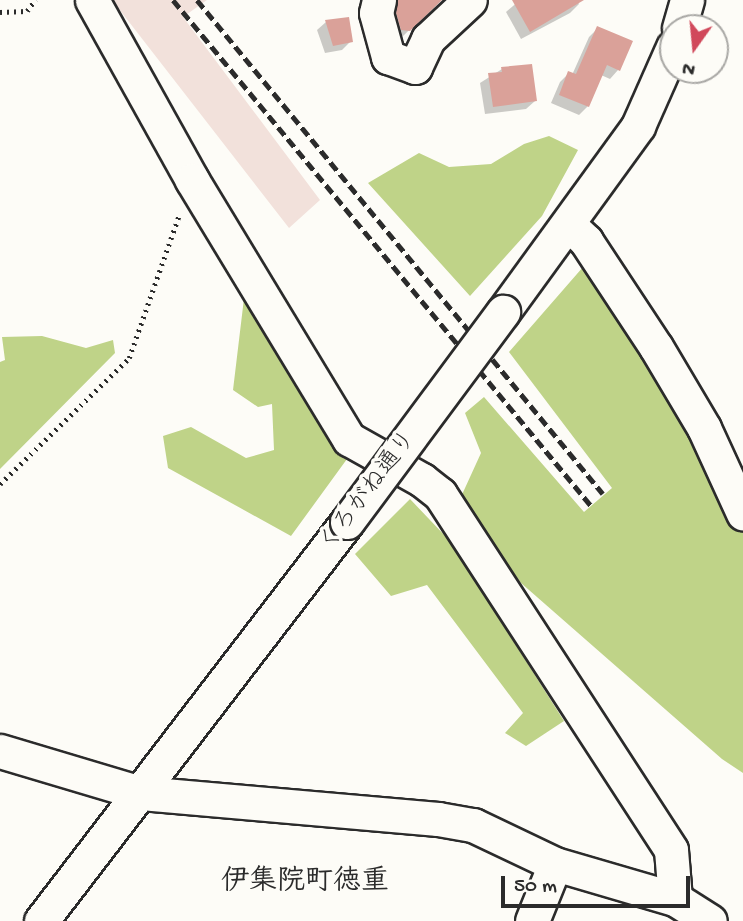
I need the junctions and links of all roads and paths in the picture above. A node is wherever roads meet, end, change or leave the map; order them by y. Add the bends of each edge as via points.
1 (35, 0) edge
2 (92, 0) edge
3 (379, 0) edge
4 (470, 0) edge
5 (0, 12) edge
6 (659, 79) edge
7 (192, 180) junction
8 (568, 224) junction
9 (0, 484) edge
10 (743, 513) edge
11 (0, 751) edge
12 (141, 793) junction
13 (555, 864) junction
14 (675, 899) junction
15 (41, 921) edge
16 (532, 921) edge
17 (710, 921) edge

1 - 5 path via 27,11
2 - 7 street
3 - 4 street via 376,13 388,57 415,66 428,39
6 - 8 street, くろがね通り via 638,126
7 - 9 path via 129,358
7 - 14 street via 349,439 440,494 671,850
8 - 10 street via 586,241 656,347 704,428
8 - 12 street, くろがね通り, bridge
11 - 12 street
12 - 13 street via 473,825
12 - 15 street, くろがね通り
13 - 14 street
13 - 16 street
14 - 17 street

